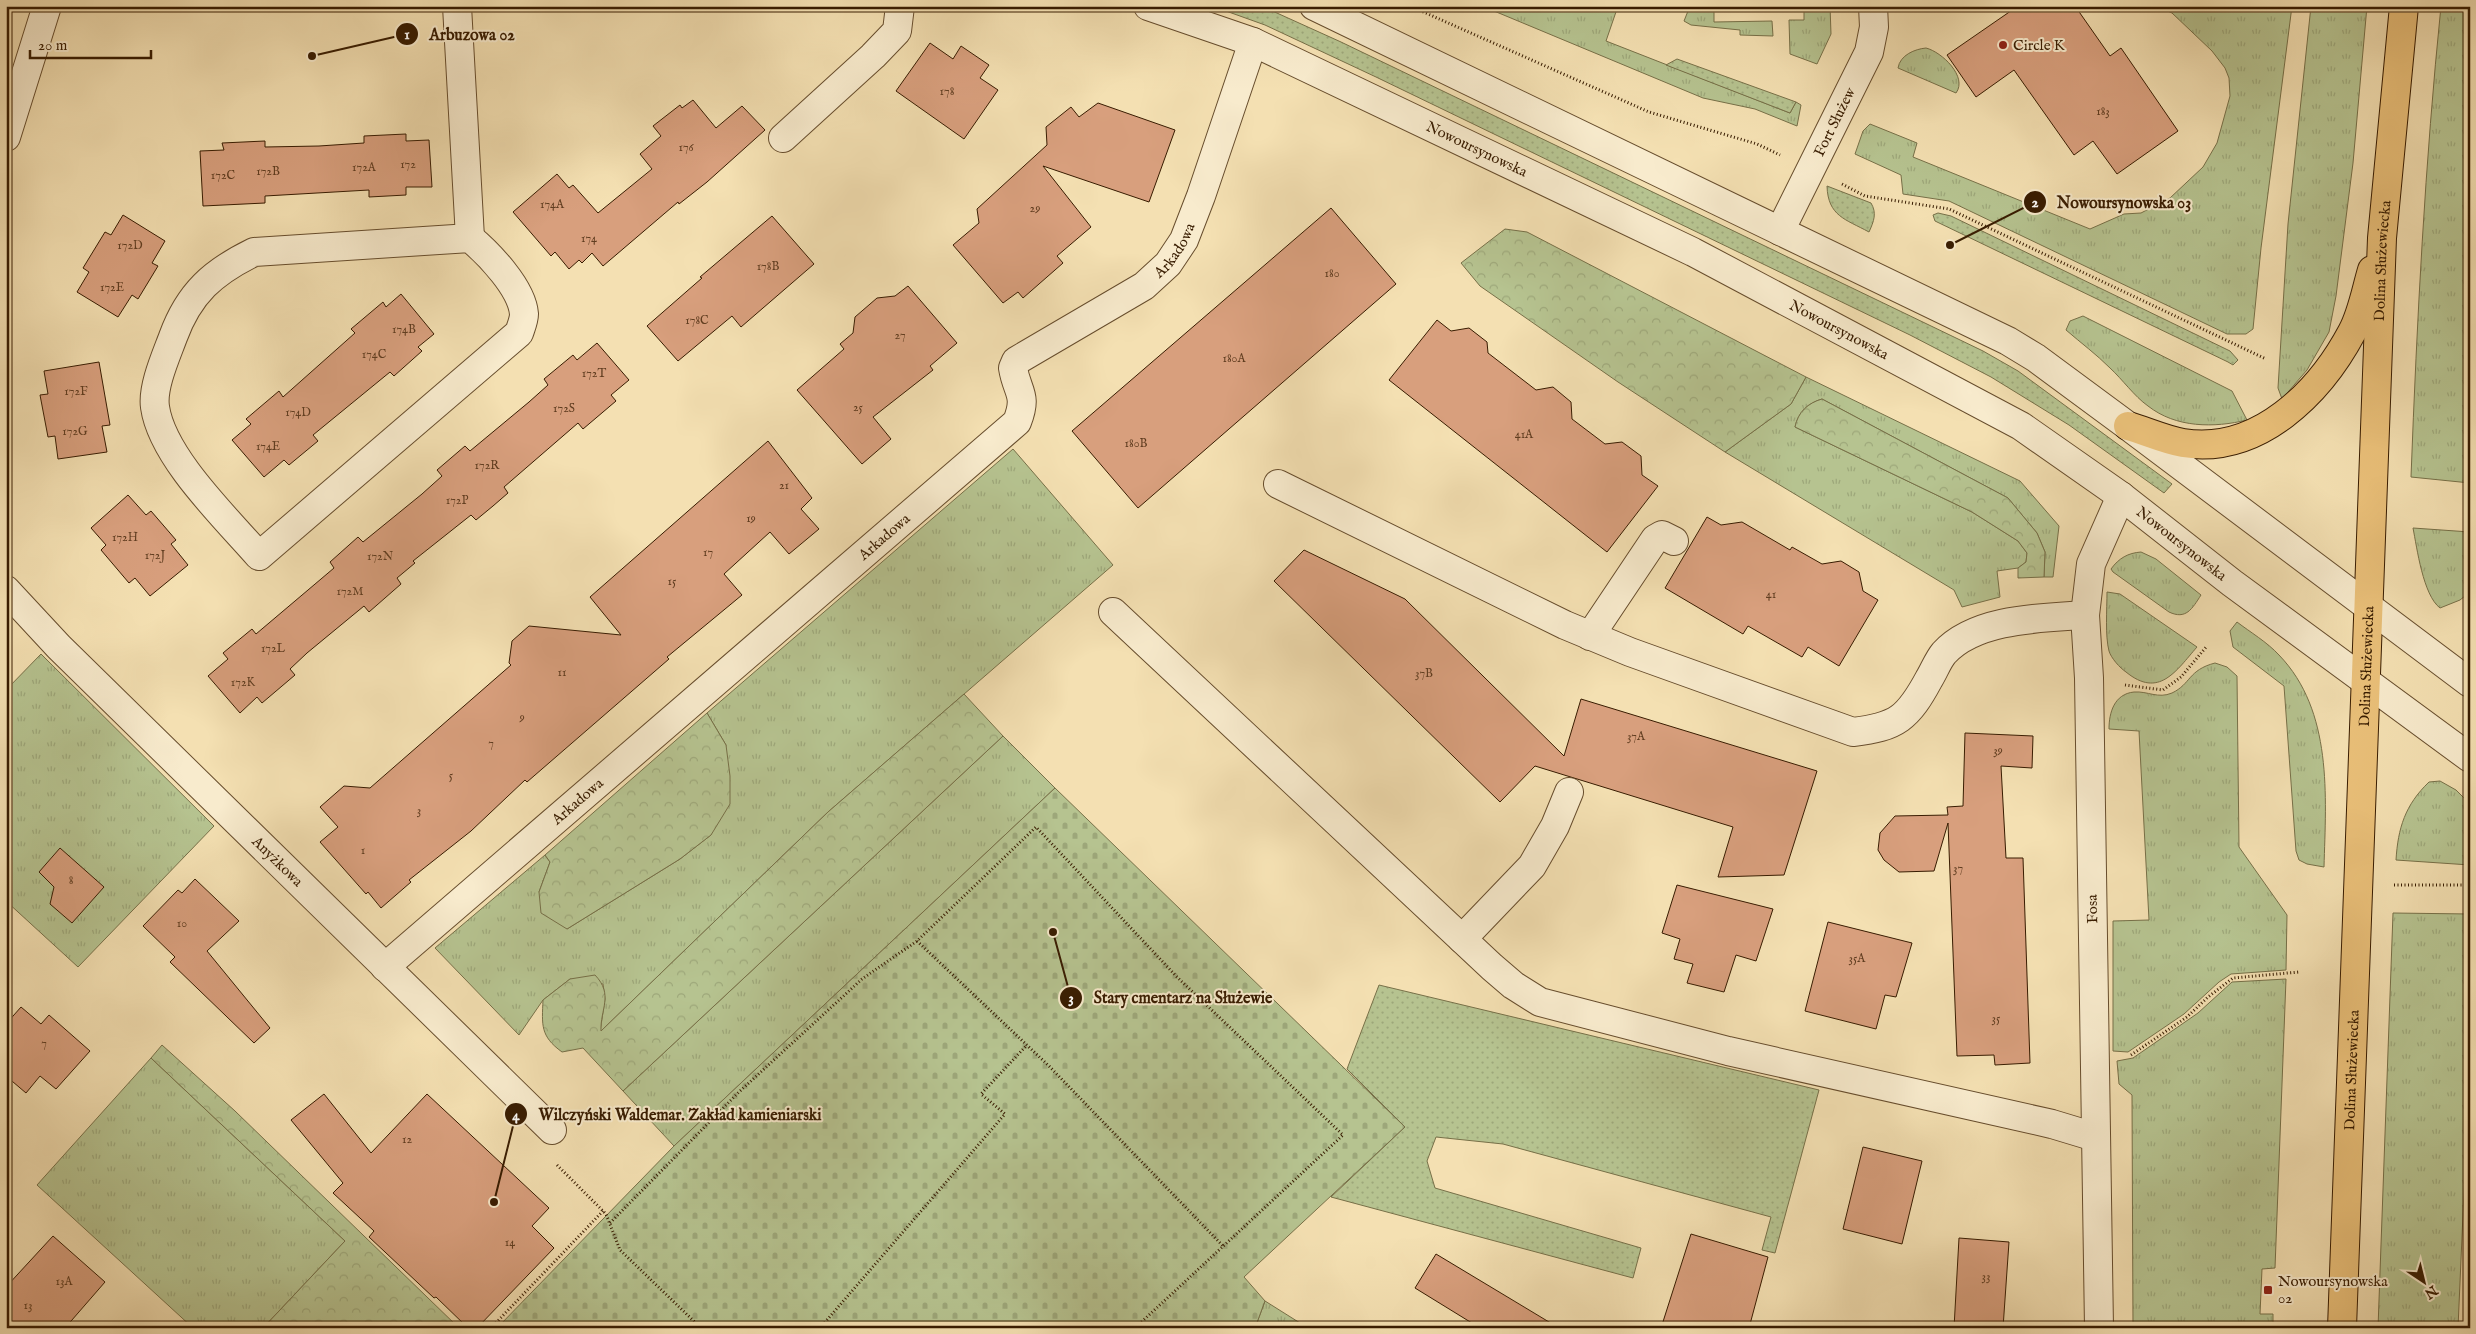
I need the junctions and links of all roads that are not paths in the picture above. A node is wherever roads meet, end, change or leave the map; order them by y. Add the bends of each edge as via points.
1 (47, 6) edge
2 (457, 6) edge
3 (900, 6) edge
4 (1148, 6) edge
5 (1314, 6) edge
6 (1873, 6) edge
7 (2404, 6) edge
8 (1253, 42) junction
9 (14, 96) edge
10 (6, 137) edge
11 (783, 138) dead end
12 (1780, 231) junction
13 (470, 238) junction
14 (2382, 238) junction
15 (2128, 426) junction
16 (1278, 484) dead end
17 (2121, 496) junction
18 (1674, 541) dead end
19 (6, 590) edge
20 (2369, 606) junction
21 (1113, 612) dead end
22 (2085, 615) junction
23 (1590, 636) junction
24 (2365, 682) junction
25 (2470, 683) edge
26 (2470, 758) edge
27 (1569, 792) dead end
28 (1462, 939) junction
29 (385, 967) junction
30 (552, 1130) road end
31 (2095, 1137) junction
32 (2099, 1328) edge
33 (2342, 1328) edge

1 - 9 street
2 - 13 street
3 - 11 street via 897,31
4 - 8 street, Nowoursynowska
5 - 12 street
6 - 12 street, Fort Służew via 1874,27 1869,52
7 - 14 main road, Dolina Służewiecka
8 - 17 street, Nowoursynowska via 1711,261 2021,426
8 - 29 street, Arkadowa via 1201,196 1184,240 1168,264 1144,286 1016,361 1013,368 1023,407 1017,422
9 - 10 street
12 - 15 street via 2008,341
13 - 13 street via 254,252 226,266 198,290 175,332 160,371 155,406 165,438 194,481 259,556 519,333 524,316 522,303 487,253
14 - 15 main road via 2353,330 2321,381 2274,423 2247,437 2215,443 2183,443
14 - 20 main road, Dolina Służewiecka
15 - 20 street
16 - 23 street
17 - 22 street, Fosa via 2091,564
17 - 24 street, Nowoursynowska
18 - 23 street via 1662,535 1655,539
19 - 29 street, Anyżkowa
20 - 24 main road, Dolina Służewiecka
20 - 25 street
21 - 28 street
22 - 23 street via 2020,619 1972,633 1944,653 1918,700 1901,718 1881,728 1853,732
22 - 31 street, Fosa via 2089,678
24 - 26 street, Nowoursynowska
24 - 33 main road, Dolina Służewiecka
27 - 28 street via 1555,826 1532,866
28 - 31 street via 1513,985 1540,1002 1728,1051 2052,1124
29 - 30 street, Anyżkowa
31 - 32 street, Fosa

